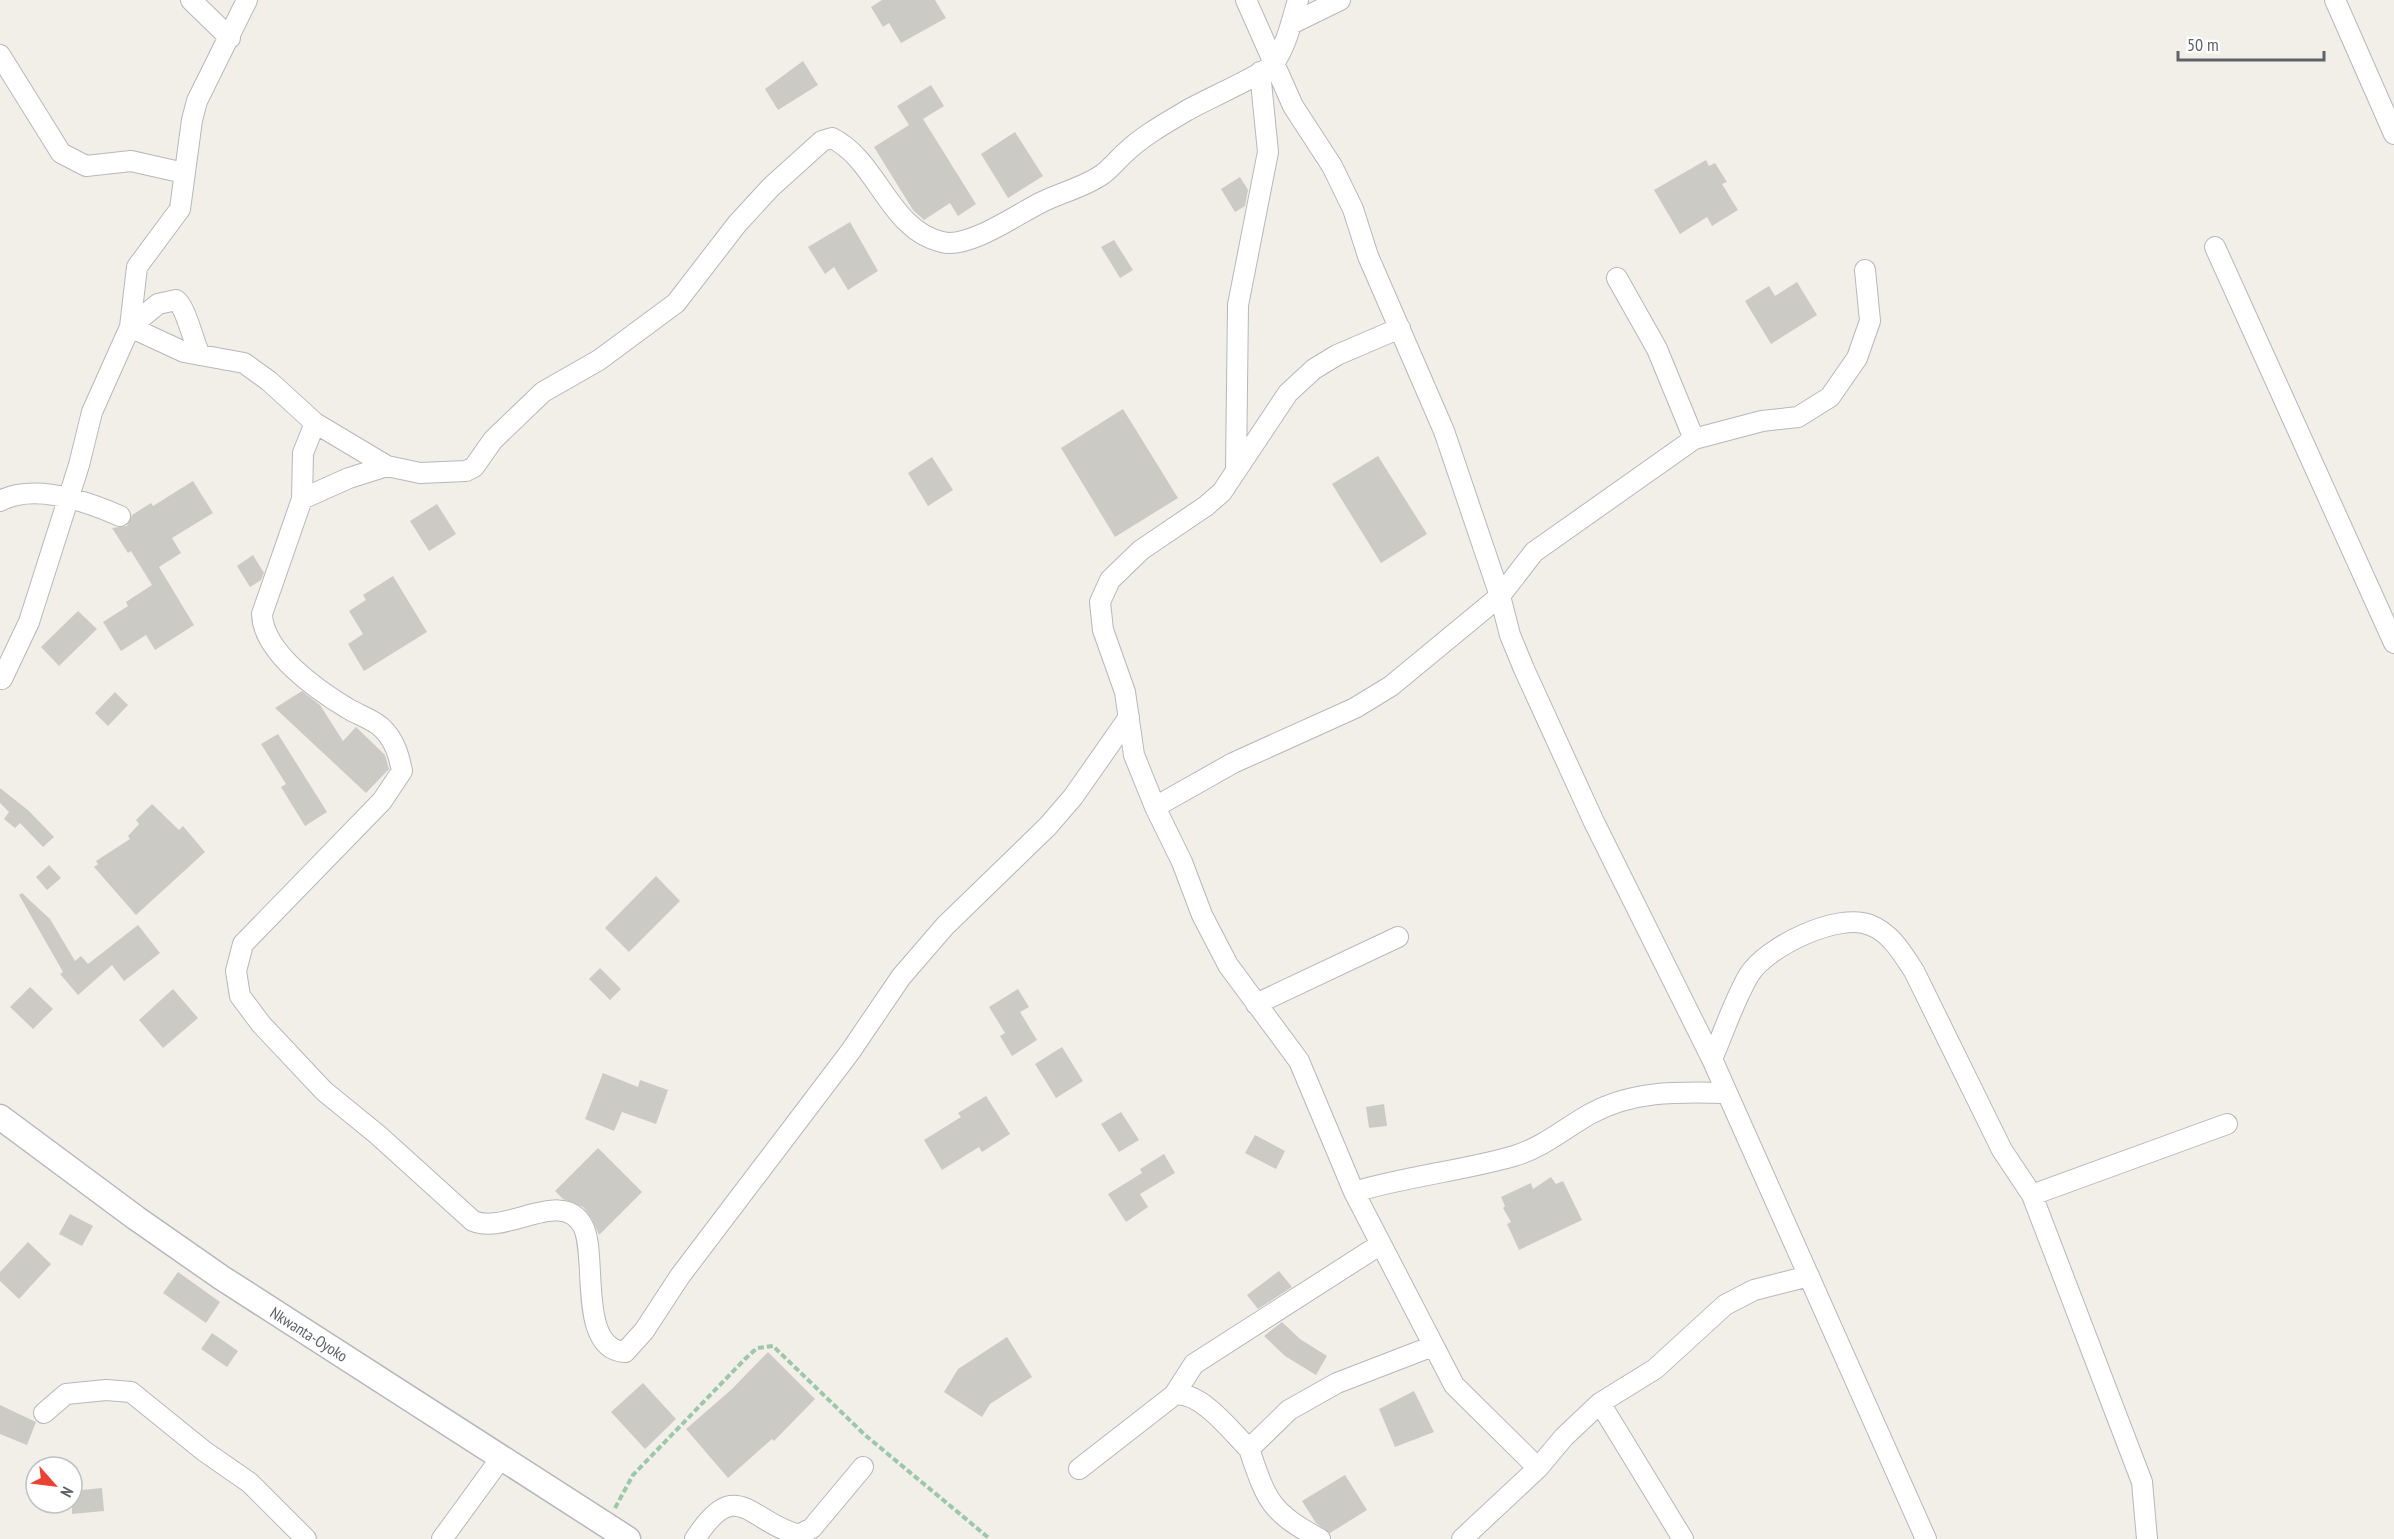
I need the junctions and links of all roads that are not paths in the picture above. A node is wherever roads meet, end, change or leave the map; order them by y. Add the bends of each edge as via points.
1 (191, 0) edge
2 (247, 0) edge
3 (1246, 0) edge
4 (1298, 0) edge
5 (1340, 0) edge
6 (2335, 0) edge
7 (1291, 24) junction
8 (230, 38) junction
9 (0, 55) edge
10 (1267, 68) junction
11 (2394, 134) edge
12 (184, 173) junction
13 (2215, 247) dead end
14 (1865, 270) dead end
15 (1617, 278) dead end
16 (130, 327) junction
17 (1400, 328) junction
18 (200, 356) junction
19 (315, 423) junction
20 (1694, 439) junction
21 (387, 466) junction
22 (1236, 469) junction
23 (302, 499) junction
24 (68, 500) junction
25 (0, 501) edge
26 (120, 516) dead end
27 (1500, 596) junction
28 (2394, 643) edge
29 (2, 679) dead end
30 (1128, 717) junction
31 (1155, 807) junction
32 (1398, 937) dead end
33 (1256, 1004) junction
34 (1712, 1059) junction
35 (1727, 1093) junction
36 (0, 1117) edge
37 (2227, 1124) dead end
38 (1354, 1192) junction
39 (2032, 1195) junction
40 (1381, 1244) junction
41 (1809, 1276) junction
42 (1433, 1346) junction
43 (1174, 1395) junction
44 (1600, 1403) junction
45 (45, 1413) dead end
46 (1249, 1449) junction
47 (501, 1458) junction
48 (863, 1467) dead end
49 (1538, 1468) junction
50 (1079, 1469) dead end
51 (771, 1531) edge
52 (306, 1539) edge
53 (442, 1539) edge
54 (627, 1539) edge
55 (695, 1539) edge
56 (1320, 1539) edge
57 (1462, 1539) edge
58 (1683, 1539) edge
59 (1926, 1539) edge
60 (2147, 1539) edge

1 - 8 street
2 - 8 street
3 - 10 street
4 - 7 street
5 - 7 street
6 - 11 street
7 - 10 street
8 - 12 street via 197,100
9 - 12 street via 61,153 86,166 131,161
10 - 17 street via 1332,166
10 - 21 street via 1152,132 1089,182 955,243 942,242 915,228 852,151 832,138 822,141 737,224 676,303 590,365 543,392 493,440 474,467 466,471 420,473
10 - 22 street via 1268,152 1238,305
12 - 16 street via 180,209 136,267
13 - 28 street
14 - 20 street via 1870,321 1857,358 1830,397 1798,417 1762,421
15 - 20 street via 1657,349
16 - 18 street
16 - 18 street via 158,304 176,300 186,310 187,324
16 - 24 street via 92,412
17 - 22 street via 1314,369 1287,393
17 - 27 street via 1444,431
18 - 19 street via 244,363
19 - 21 street
19 - 23 street via 303,453
20 - 27 street via 1534,552
21 - 23 street
22 - 30 street via 1222,492 1141,550 1110,580 1103,594 1103,630 1125,692
23 - 30 street via 262,614 262,625 275,648 308,682 383,728 398,752 402,771 382,801 243,944 236,971 240,996 324,1091 473,1221 484,1226 497,1225 561,1209 572,1215 582,1225 587,1241 596,1322 608,1345 619,1351 625,1352 644,1331 901,977 945,926 1048,826
24 - 25 street via 25,493
24 - 26 street
24 - 29 street via 29,622
27 - 31 street via 1391,686 1355,708 1233,763
27 - 34 street via 1510,635 1594,822
30 - 31 street via 1134,754
31 - 33 street via 1202,915 1228,965
32 - 33 street
33 - 38 street via 1299,1061
34 - 35 street
34 - 39 street via 1750,974 1773,950 1793,938 1855,921 1872,925 1896,944 1914,971 2002,1150
35 - 38 street via 1665,1091 1625,1101 1592,1113 1516,1156
35 - 41 street
36 - 47 street, Nkwanta-Oyoko via 222,1278
37 - 39 street
38 - 40 street
39 - 60 street via 2142,1482
40 - 42 street
40 - 43 street via 1194,1364
41 - 44 street via 1754,1290 1725,1305 1655,1369
41 - 59 street
42 - 46 street via 1337,1383 1289,1410
42 - 49 street via 1454,1385
43 - 46 street via 1185,1393 1198,1399
43 - 50 street
44 - 49 street
44 - 58 street
45 - 52 street via 66,1394 131,1392 250,1483
46 - 56 street via 1271,1505
47 - 53 street
47 - 54 street, Nkwanta-Oyoko
48 - 51 street via 812,1527 799,1535
49 - 57 street
51 - 55 street via 734,1504 722,1507

